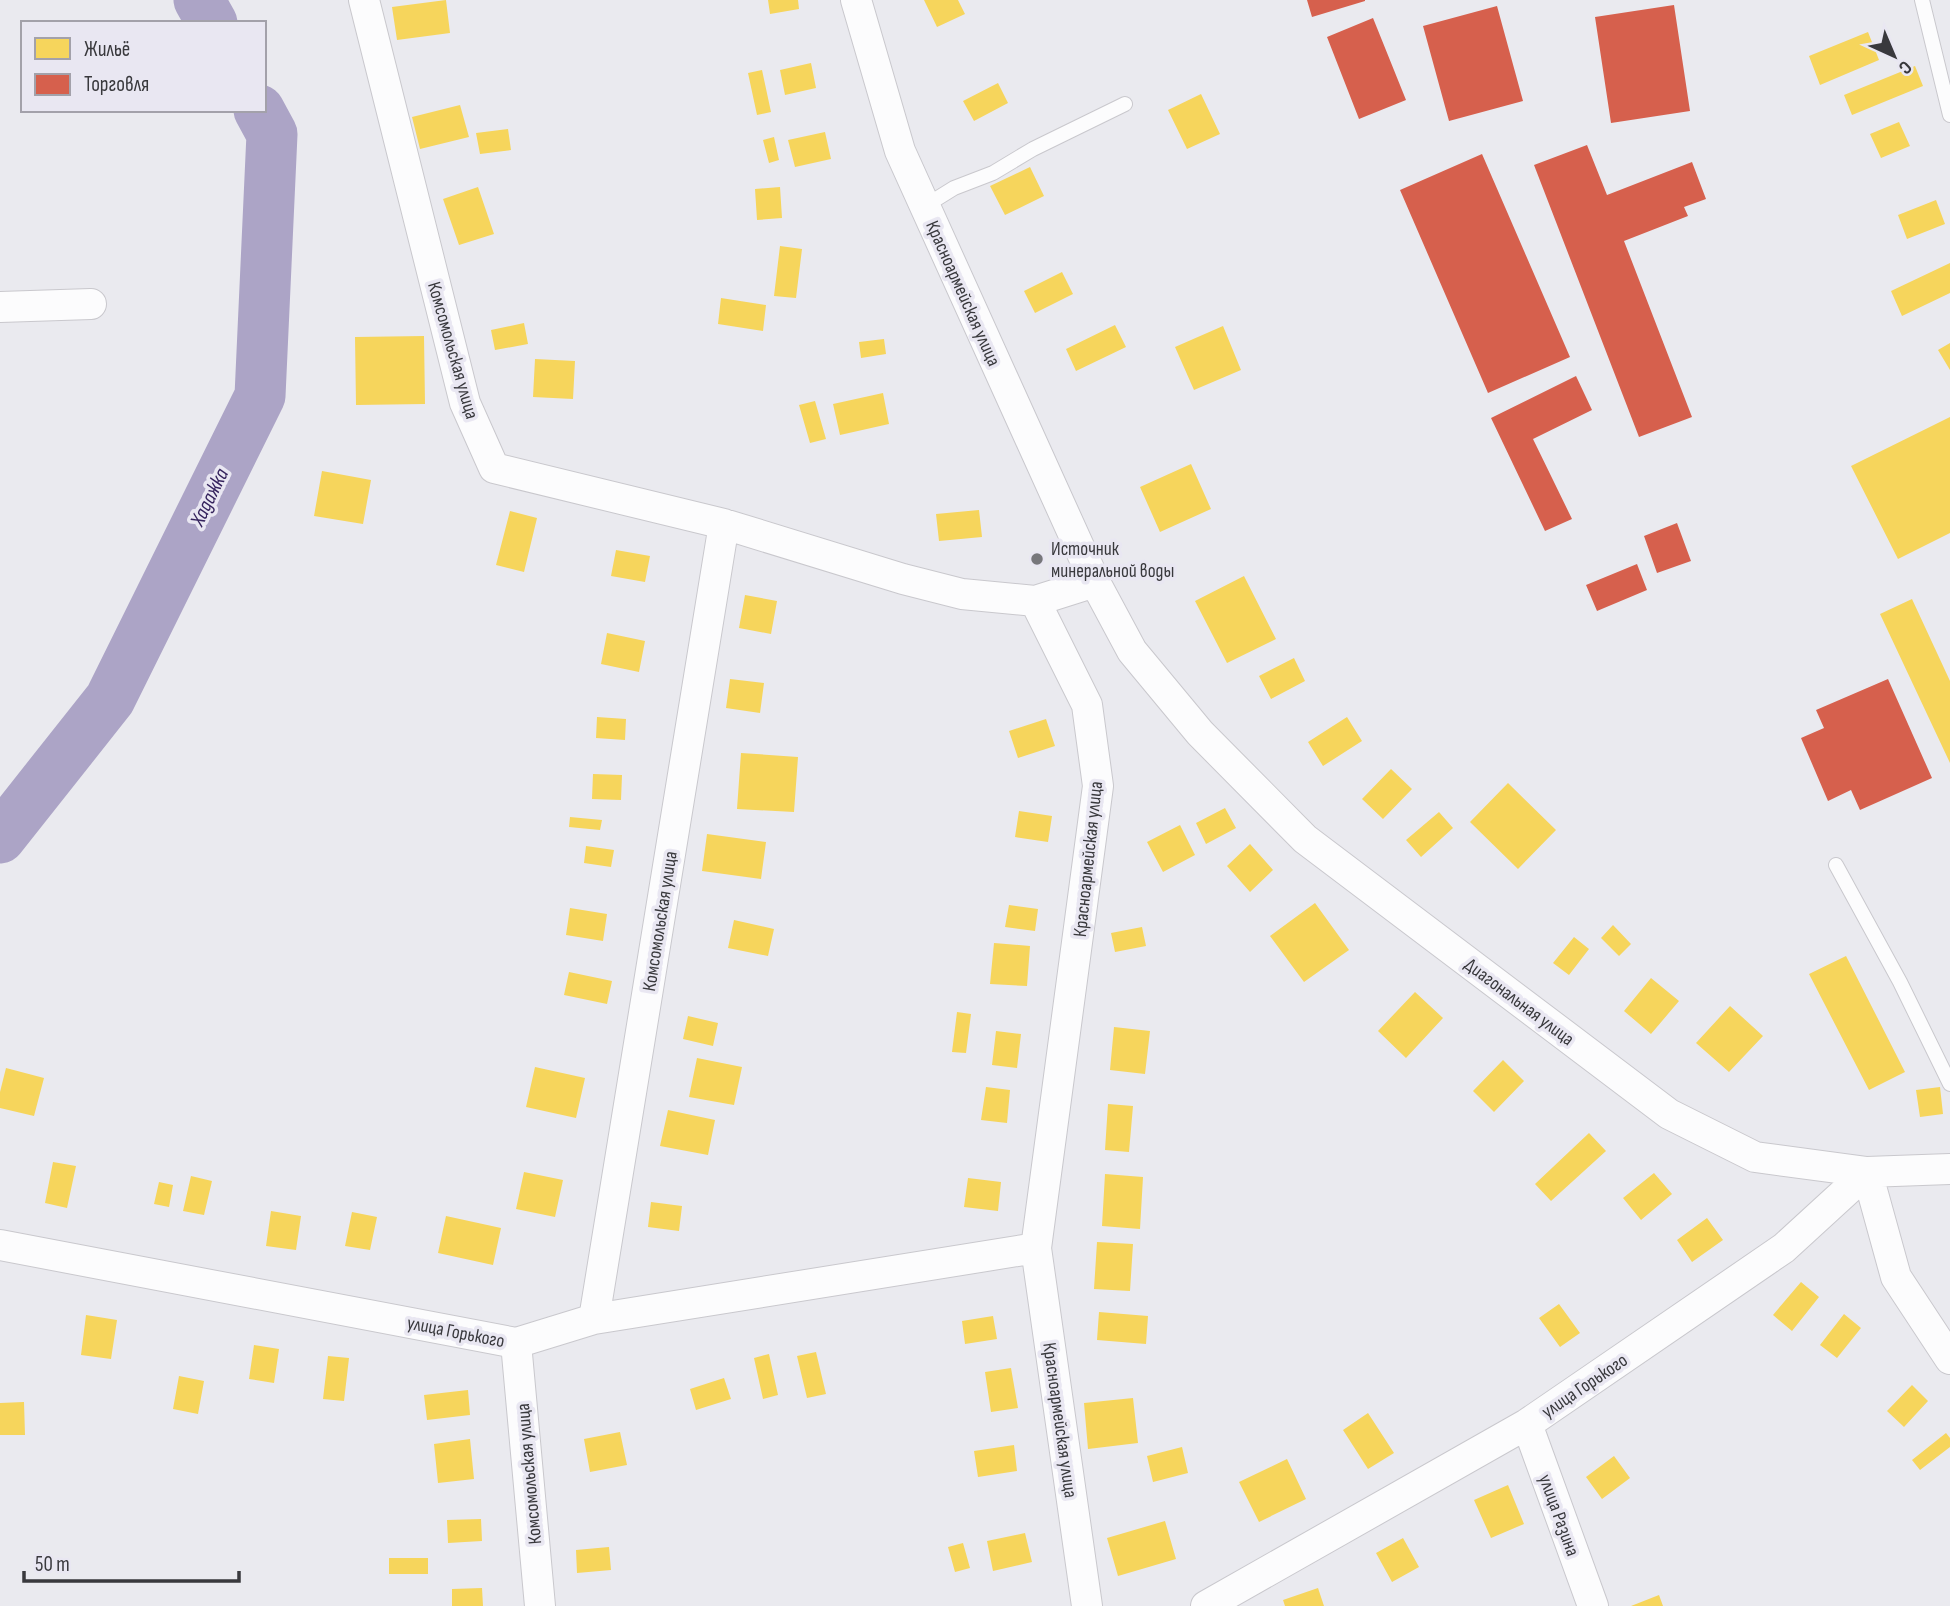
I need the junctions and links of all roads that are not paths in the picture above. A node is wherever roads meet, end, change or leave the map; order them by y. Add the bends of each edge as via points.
1 (364, 0) edge
2 (856, 0) edge
3 (1922, 0) edge
4 (1125, 104) dead end
5 (1950, 115) edge
6 (925, 206) junction
7 (91, 304) dead end
8 (0, 307) edge
9 (724, 524) junction
10 (1095, 582) junction
11 (1035, 601) junction
12 (1836, 865) dead end
13 (1950, 1084) edge
14 (1950, 1169) edge
15 (1867, 1172) junction
16 (0, 1245) edge
17 (1036, 1248) junction
18 (594, 1319) junction
19 (516, 1343) junction
20 (1950, 1359) edge
21 (1527, 1424) junction
22 (540, 1606) edge
23 (1087, 1606) edge
24 (1206, 1606) edge
25 (1594, 1606) edge

1 - 9 street, Комсомольская улица via 465,403 494,468
2 - 6 street, Красноармейская улица via 900,151
3 - 5 lane
4 - 6 lane
6 - 10 street, Красноармейская улица
7 - 8 street
9 - 11 street, Комсомольская улица via 962,594
9 - 18 street, Комсомольская улица
10 - 11 street
10 - 15 street, Диагональная улица via 1132,651 1200,733 1305,839 1669,1114 1755,1157
11 - 17 street, Красноармейская улица via 1087,705 1098,786
12 - 13 lane
14 - 15 street
15 - 20 street via 1896,1277
15 - 21 street, улица Горького via 1784,1248
16 - 19 street, улица Горького
17 - 18 street, улица Горького
17 - 23 street, Красноармейская улица
18 - 19 street, улица Горького
19 - 22 street, Комсомольская улица
21 - 24 street, улица Горького
21 - 25 street, улица Разина

